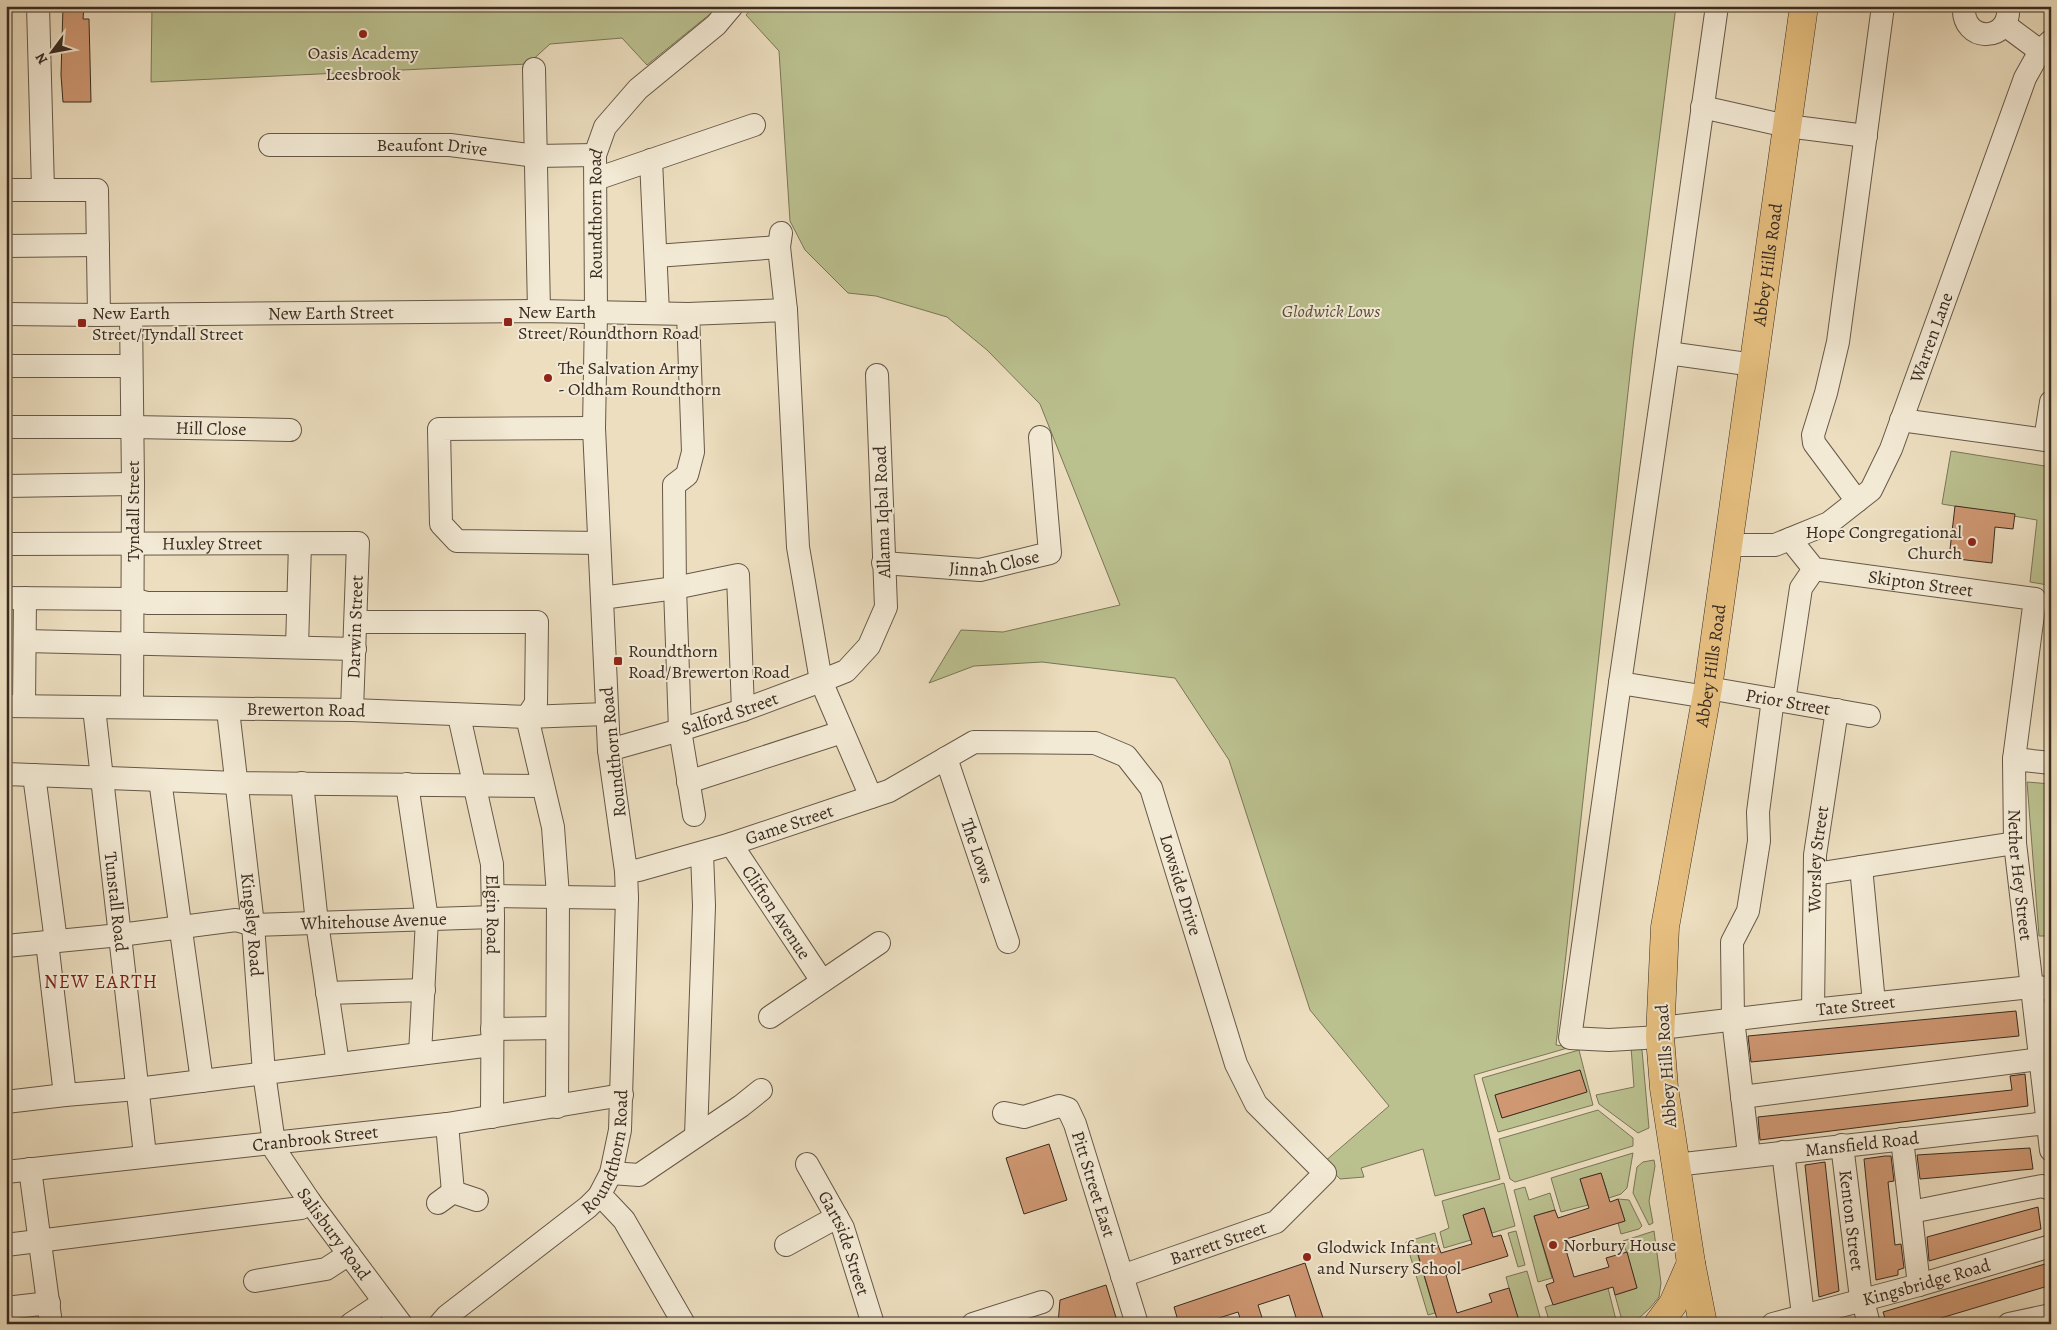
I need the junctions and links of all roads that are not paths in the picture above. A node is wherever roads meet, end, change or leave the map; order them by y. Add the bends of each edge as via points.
1 (38, 6) edge
2 (732, 6) edge
3 (1717, 6) edge
4 (1804, 6) edge
5 (1883, 6) edge
6 (1964, 6) edge
7 (2006, 16) edge
8 (2045, 46) edge
9 (534, 69) dead end
10 (1702, 107) junction
11 (754, 126) dead end
12 (1788, 126) junction
13 (1866, 136) junction
14 (270, 145) dead end
15 (595, 155) junction
16 (536, 156) junction
17 (650, 160) junction
18 (596, 179) junction
19 (43, 189) junction
20 (6, 190) edge
21 (98, 245) junction
22 (6, 246) edge
23 (656, 256) junction
24 (539, 310) junction
25 (786, 310) junction
26 (596, 313) junction
27 (658, 313) junction
28 (6, 314) edge
29 (131, 314) junction
30 (688, 314) junction
31 (99, 315) junction
32 (1668, 353) junction
33 (1754, 365) junction
34 (6, 366) edge
35 (131, 366) junction
36 (877, 375) dead end
37 (2051, 402) edge
38 (1902, 420) junction
39 (6, 427) edge
40 (132, 427) junction
41 (594, 428) junction
42 (290, 430) dead end
43 (1040, 437) dead end
44 (133, 484) junction
45 (6, 486) edge
46 (1857, 501) junction
47 (1790, 539) junction
48 (358, 543) joint
49 (6, 544) edge
50 (300, 544) junction
51 (599, 544) junction
52 (133, 545) junction
53 (1730, 546) junction
54 (883, 563) junction
55 (1814, 570) junction
56 (675, 588) junction
57 (15, 598) edge
58 (602, 598) junction
59 (132, 599) junction
60 (2035, 599) joint
61 (297, 604) junction
62 (356, 622) junction
63 (25, 641) junction
64 (132, 643) junction
65 (869, 646) joint
66 (296, 647) junction
67 (354, 649) junction
68 (821, 681) junction
69 (1620, 683) junction
70 (1708, 692) junction
71 (1778, 700) junction
72 (15, 706) edge
73 (94, 708) junction
74 (132, 708) junction
75 (228, 710) junction
76 (352, 710) junction
77 (743, 710) junction
78 (1837, 710) junction
79 (606, 714) junction
80 (459, 716) junction
81 (1869, 716) dead end
82 (527, 717) junction
83 (680, 730) junction
84 (842, 732) junction
85 (609, 750) junction
86 (946, 758) junction
87 (2014, 759) junction
88 (2051, 763) edge
89 (6, 774) edge
90 (34, 775) junction
91 (102, 779) junction
92 (160, 780) junction
93 (688, 782) junction
94 (237, 783) junction
95 (302, 784) junction
96 (407, 784) junction
97 (474, 785) junction
98 (542, 786) junction
99 (872, 797) junction
100 (694, 815) dead end
101 (2015, 843) junction
102 (731, 844) junction
103 (702, 853) junction
104 (1861, 867) junction
105 (626, 871) junction
106 (1815, 874) junction
107 (558, 896) junction
108 (627, 898) junction
109 (493, 907) junction
110 (427, 919) junction
111 (317, 923) junction
112 (253, 925) junction
113 (180, 927) junction
114 (120, 935) junction
115 (51, 941) junction
116 (1008, 942) dead end
117 (879, 943) dead end
118 (6, 946) edge
119 (822, 981) junction
120 (2041, 988) edge
121 (424, 990) junction
122 (328, 993) junction
123 (1874, 1003) junction
124 (1813, 1010) junction
125 (770, 1016) dead end
126 (1733, 1019) junction
127 (557, 1028) junction
128 (1660, 1033) junction
129 (492, 1037) junction
130 (420, 1054) junction
131 (2040, 1059) junction
132 (338, 1064) junction
133 (264, 1073) junction
134 (202, 1081) junction
135 (138, 1089) junction
136 (761, 1090) dead end
137 (65, 1095) junction
138 (622, 1095) junction
139 (1742, 1097) junction
140 (6, 1102) edge
141 (557, 1107) junction
142 (1004, 1113) dead end
143 (492, 1117) junction
144 (2047, 1123) junction
145 (447, 1124) junction
146 (696, 1136) junction
147 (1902, 1140) junction
148 (274, 1141) junction
149 (1842, 1146) junction
150 (2051, 1150) edge
151 (1783, 1152) junction
152 (145, 1155) junction
153 (1749, 1155) junction
154 (807, 1164) dead end
155 (1675, 1164) junction
156 (30, 1169) junction
157 (6, 1172) edge
158 (611, 1173) junction
159 (1325, 1173) joint
160 (2051, 1189) edge
161 (599, 1196) junction
162 (478, 1200) dead end
163 (310, 1202) junction
164 (1911, 1212) junction
165 (836, 1217) junction
166 (41, 1241) junction
167 (6, 1245) edge
168 (786, 1245) dead end
169 (2051, 1246) edge
170 (349, 1254) junction
171 (1691, 1263) junction
172 (1122, 1276) junction
173 (255, 1281) dead end
174 (1920, 1285) junction
175 (1862, 1300) junction
176 (384, 1302) junction
177 (6, 1308) edge
178 (1031, 1312) edge
179 (50, 1313) edge
180 (1803, 1315) junction
181 (2051, 1315) edge
182 (351, 1324) edge
183 (401, 1324) edge
184 (440, 1324) edge
185 (684, 1324) edge
186 (873, 1324) edge
187 (973, 1324) edge
188 (1138, 1324) edge
189 (1658, 1324) edge
190 (1703, 1324) edge
191 (1773, 1324) edge
192 (1869, 1324) edge
193 (2009, 1324) edge

1 - 19 street
2 - 15 street, Roundthorn Road via 716,25 638,89 606,127
3 - 10 street
4 - 12 main road, Abbey Hills Road
5 - 13 street
6 - 7 street via 1965,20 1974,32 1990,35 1997,32
7 - 8 street
8 - 38 street, Warren Lane via 2025,78
9 - 16 street
10 - 12 street
10 - 32 street
11 - 17 street
12 - 13 street
12 - 33 main road, Abbey Hills Road
13 - 46 street via 1838,342 1813,435 1814,443
14 - 16 street, Beaufont Drive via 450,145
15 - 16 street, Beaufont Drive
15 - 18 street, Roundthorn Road
16 - 24 street
17 - 18 street
17 - 23 street
18 - 26 street, Roundthorn Road
19 - 20 street
19 - 21 street via 97,190
21 - 22 street
21 - 31 street
23 - 25 street via 780,240
23 - 27 street
24 - 26 street, New Earth Street
24 - 29 street, New Earth Street
25 - 30 street, New Earth Street
25 - 68 street via 798,547
26 - 27 street, New Earth Street
26 - 41 street, Roundthorn Road
27 - 30 street, New Earth Street
28 - 31 street, New Earth Street
29 - 31 street, New Earth Street
29 - 35 street, Tyndall Street
30 - 56 street via 693,452 687,475 674,485
32 - 33 street
32 - 69 street
33 - 53 main road, Abbey Hills Road
34 - 35 street
35 - 40 street, Tyndall Street
36 - 54 street, Allama Iqbal Road
37 - 38 street via 2045,440
38 - 46 street, Warren Lane via 1870,490
39 - 40 street, Hill Close
40 - 42 street, Hill Close
40 - 44 street, Tyndall Street
41 - 51 street, Roundthorn Road
41 - 51 street via 439,429 441,524 457,540
43 - 54 street, Jinnah Close via 1050,553 980,570
44 - 45 street
44 - 52 street, Tyndall Street
46 - 47 street, Warren Lane via 1829,523
47 - 53 street, Warren Lane via 1775,545
47 - 55 street
48 - 50 street, Huxley Street
48 - 62 street, Darwin Street
49 - 52 street, Huxley Street
50 - 52 street, Huxley Street
50 - 61 street
51 - 58 street, Roundthorn Road
52 - 59 street, Tyndall Street
53 - 70 main road, Abbey Hills Road
54 - 65 street, Allama Iqbal Road via 886,606
55 - 60 street, Skipton Street via 2005,585
55 - 71 street via 1801,588
56 - 58 street
56 - 77 street via 738,575
56 - 83 street
57 - 59 street
57 - 63 street
58 - 79 street, Roundthorn Road
59 - 61 street via 147,603
59 - 64 street, Tyndall Street
60 - 87 street, Nether Hey Street
61 - 66 street
62 - 67 street, Darwin Street
62 - 82 street via 537,622 536,703
63 - 64 street
63 - 72 street
64 - 66 street
64 - 74 street, Tyndall Street
65 - 68 street, Salford Street via 846,671
66 - 67 street
67 - 76 street, Darwin Street
68 - 77 street, Salford Street
68 - 84 street
69 - 70 street, Prior Street
69 - 128 street, Tate Street via 1570,1038 1609,1040
70 - 71 street, Prior Street
70 - 128 main road, Abbey Hills Road via 1665,927
71 - 78 street, Prior Street
71 - 126 street via 1758,812 1759,841 1748,911 1732,942
72 - 73 street, Brewerton Road
73 - 74 street, Brewerton Road
73 - 91 street, Tunstall Road
74 - 75 street, Brewerton Road
75 - 76 street, Brewerton Road
75 - 94 street, Kingsley Road
76 - 80 street, Brewerton Road
77 - 83 street, Salford Street
78 - 81 street, Prior Street
78 - 106 street, Worsley Street via 1815,855
79 - 82 street, Brewerton Road
79 - 85 street, Roundthorn Road
80 - 82 street, Brewerton Road
80 - 97 street, Elgin Road
82 - 98 street
83 - 85 street, Salford Street
83 - 93 street
84 - 93 street
84 - 99 street
85 - 105 street, Roundthorn Road
86 - 99 street, Game Street via 889,791
86 - 116 street, The Lows
86 - 159 street, Lowside Drive via 974,742 992,741 1096,742 1126,756 1151,788 1236,1064 1256,1104
87 - 88 street
87 - 101 street, Nether Hey Street
89 - 90 street
90 - 91 street
90 - 115 street
91 - 92 street
91 - 114 street, Tunstall Road
92 - 94 street
92 - 113 street
93 - 100 street
94 - 95 street
94 - 112 street, Kingsley Road
95 - 96 street
95 - 111 street
96 - 97 street
96 - 110 street
97 - 98 street
97 - 109 street, Elgin Road via 492,864
98 - 107 street via 553,827
99 - 102 street, Game Street
101 - 104 street
101 - 120 street, Nether Hey Street
102 - 103 street, Game Street
102 - 119 street, Clifton Avenue
103 - 105 street, Game Street
103 - 146 street via 704,906
104 - 106 street
104 - 123 street
105 - 108 street, Roundthorn Road
106 - 124 street, Worsley Street
107 - 108 street, Whitehouse Avenue
107 - 109 street, Whitehouse Avenue
107 - 127 street
108 - 138 street, Roundthorn Road
109 - 110 street, Whitehouse Avenue
109 - 129 street, Elgin Road
110 - 111 street, Whitehouse Avenue
110 - 121 street
111 - 112 street, Whitehouse Avenue
111 - 122 street
112 - 113 street, Whitehouse Avenue via 236,920
112 - 133 street, Kingsley Road
113 - 114 street, Whitehouse Avenue
113 - 134 street
114 - 115 street, Whitehouse Avenue
114 - 135 street, Tunstall Road
115 - 118 street, Whitehouse Avenue
115 - 137 street
117 - 119 street
119 - 125 street
120 - 123 street, Tate Street
120 - 131 street, Nether Hey Street
121 - 122 street
121 - 130 street
122 - 132 street
123 - 124 street, Tate Street
124 - 126 street, Tate Street
126 - 128 street, Tate Street
126 - 139 street
127 - 129 street
127 - 141 street
128 - 155 main road, Abbey Hills Road
129 - 130 street
129 - 143 street, Elgin Road
130 - 132 street
131 - 139 street
131 - 144 street, Nether Hey Street
132 - 133 street
133 - 134 street
133 - 148 street, Kingsley Road
134 - 135 street
135 - 137 street
135 - 152 street, Tunstall Road
136 - 146 street
137 - 140 street
138 - 141 street, Cranbrook Street
138 - 158 street, Roundthorn Road via 620,1130
139 - 153 street
141 - 143 street, Cranbrook Street
142 - 172 street, Pitt Street East via 1024,1117 1059,1106 1068,1109
143 - 145 street, Cranbrook Street
144 - 147 street, Mansfield Road
144 - 150 street, Nether Hey Street
145 - 148 street, Cranbrook Street
145 - 162 street via 446,1198
146 - 158 street via 639,1176
147 - 149 street, Mansfield Road
147 - 164 street
148 - 152 street, Cranbrook Street
148 - 163 street, Salisbury Road via 275,1150
149 - 151 street, Mansfield Road
149 - 175 street, Kenton Street
151 - 153 street, Mansfield Road
151 - 180 street
152 - 156 street, Cranbrook Street
153 - 155 street, Mansfield Road
154 - 165 street, Gartside Street
155 - 171 main road, Abbey Hills Road
156 - 157 street, Cranbrook Street
156 - 166 street
158 - 161 street, Roundthorn Road
159 - 172 street, Barrett Street via 1276,1222
160 - 164 street via 2042,1186
161 - 184 street, Roundthorn Road
161 - 185 street via 624,1220
163 - 166 street via 301,1208
163 - 170 street, Salisbury Road
164 - 174 street
165 - 168 street
165 - 186 street, Gartside Street
166 - 167 street
166 - 179 street
169 - 174 street, Kingsbridge Road
170 - 173 street via 326,1269
170 - 176 street, Salisbury Road
171 - 189 main road via 1676,1298
171 - 190 main road, Abbey Hills Road
172 - 188 street, Pitt Street East
174 - 175 street, Kingsbridge Road
175 - 180 street, Kingsbridge Road
175 - 192 street, Kenton Street
176 - 182 street
176 - 183 street, Salisbury Road
177 - 179 street
178 - 187 street
180 - 191 street, Kingsbridge Road
181 - 193 street

